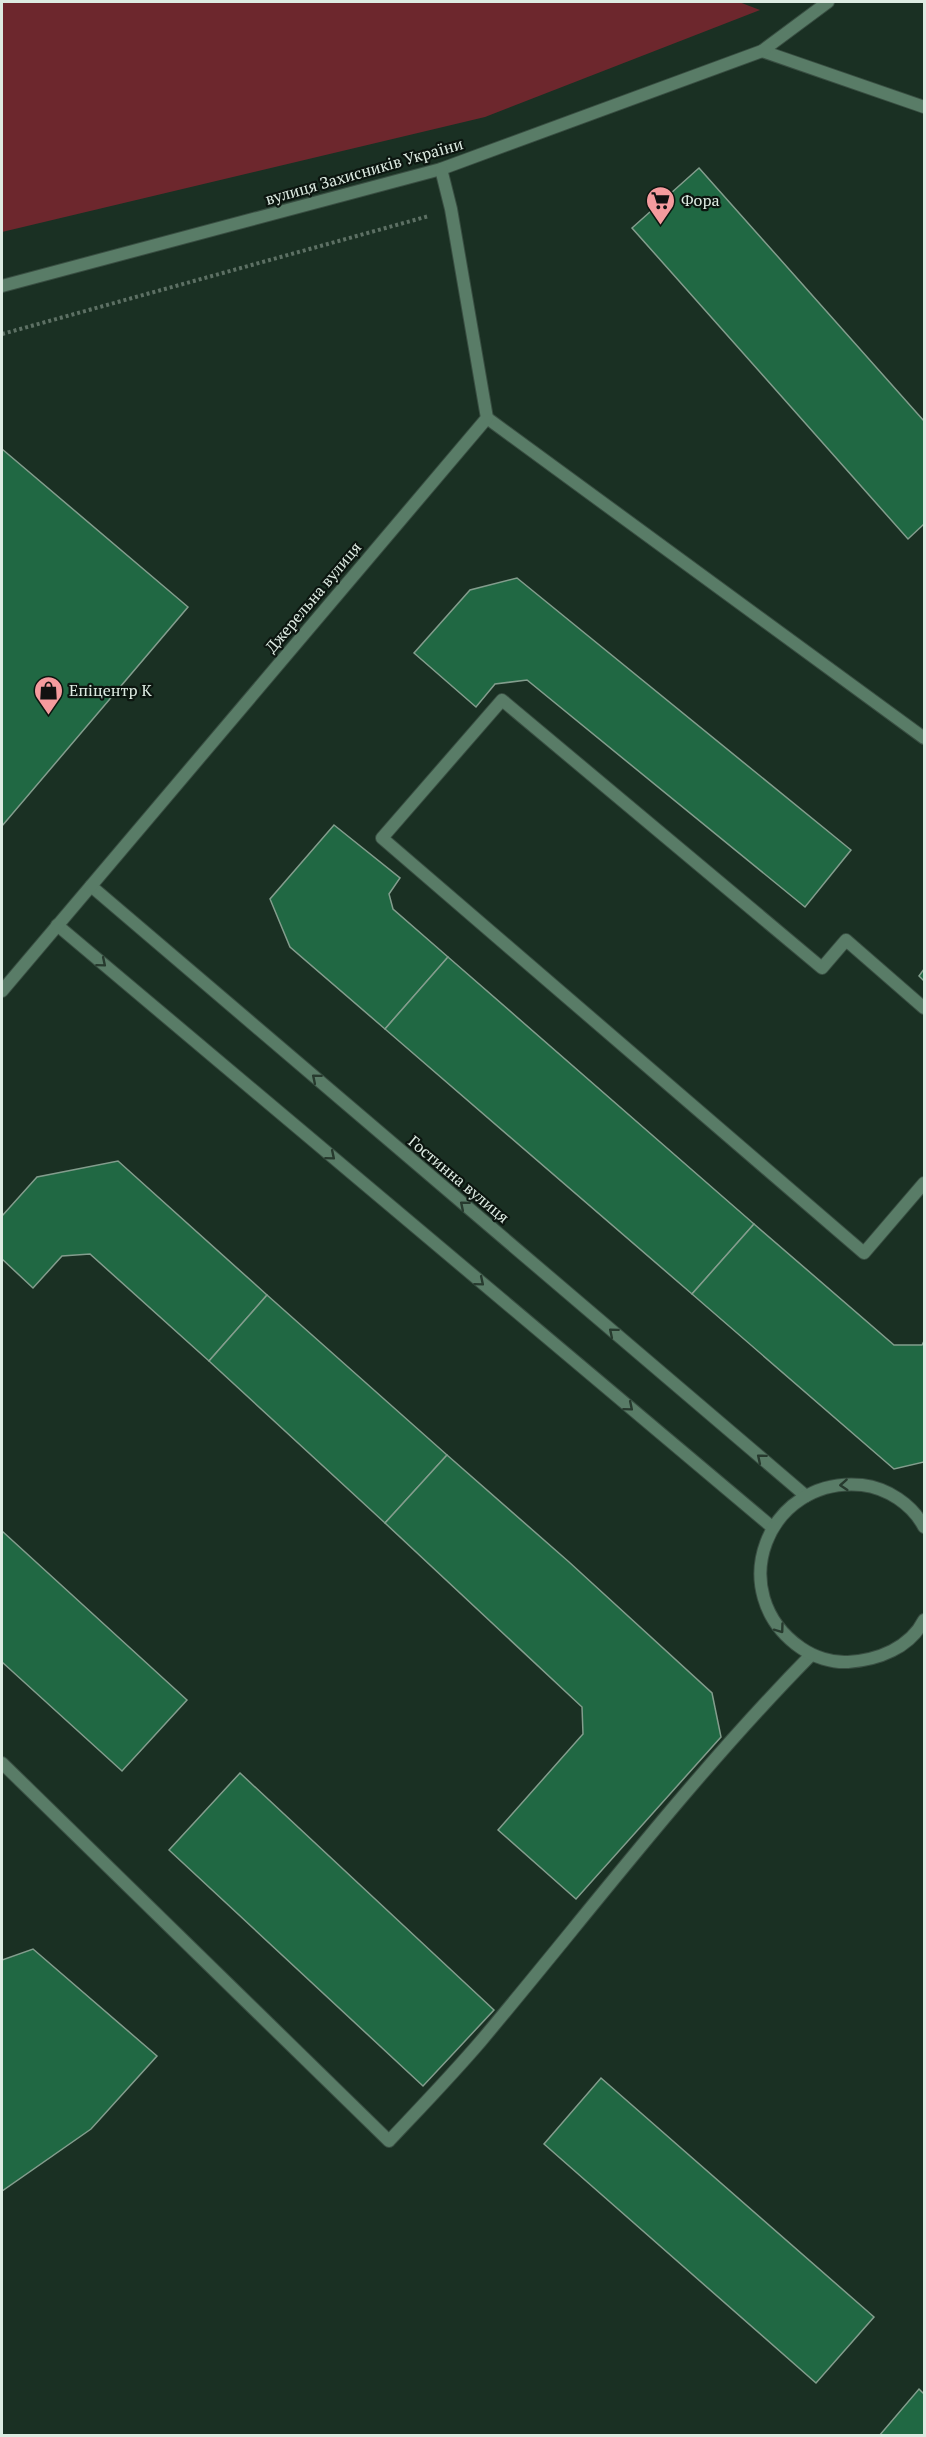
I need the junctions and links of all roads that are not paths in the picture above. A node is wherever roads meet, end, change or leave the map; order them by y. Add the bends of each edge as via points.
1 (828, 2) edge
2 (762, 51) junction
3 (924, 107) edge
4 (441, 169) junction
5 (2, 286) edge
6 (487, 418) junction
7 (924, 738) edge
8 (91, 886) junction
9 (57, 925) junction
10 (2, 991) edge
11 (924, 1008) edge
12 (924, 1183) edge
13 (806, 1496) junction
14 (923, 1519) edge
15 (772, 1527) junction
16 (924, 1620) edge
17 (811, 1655) junction
18 (2, 1763) edge

1 - 2 street, вулиця Захисників України
2 - 3 street
2 - 4 street, вулиця Захисників України
4 - 5 street, вулиця Захисників України
4 - 6 street
6 - 7 street
6 - 8 street, Джерельна вулиця
8 - 9 street, Джерельна вулиця
13 -> 8 street, Гостинна вулиця
9 - 10 street, Джерельна вулиця
9 -> 15 street
11 - 12 street via 846,940 822,968 502,700 382,838 864,1253
14 -> 13 street via 899,1499 873,1486 844,1484
13 - 15 street via 791,1505
15 -> 17 street via 762,1554 760,1584 768,1613 786,1638
16 - 17 street via 898,1648 870,1660 840,1662
17 - 18 street via 639,1847 480,2043 389,2141

